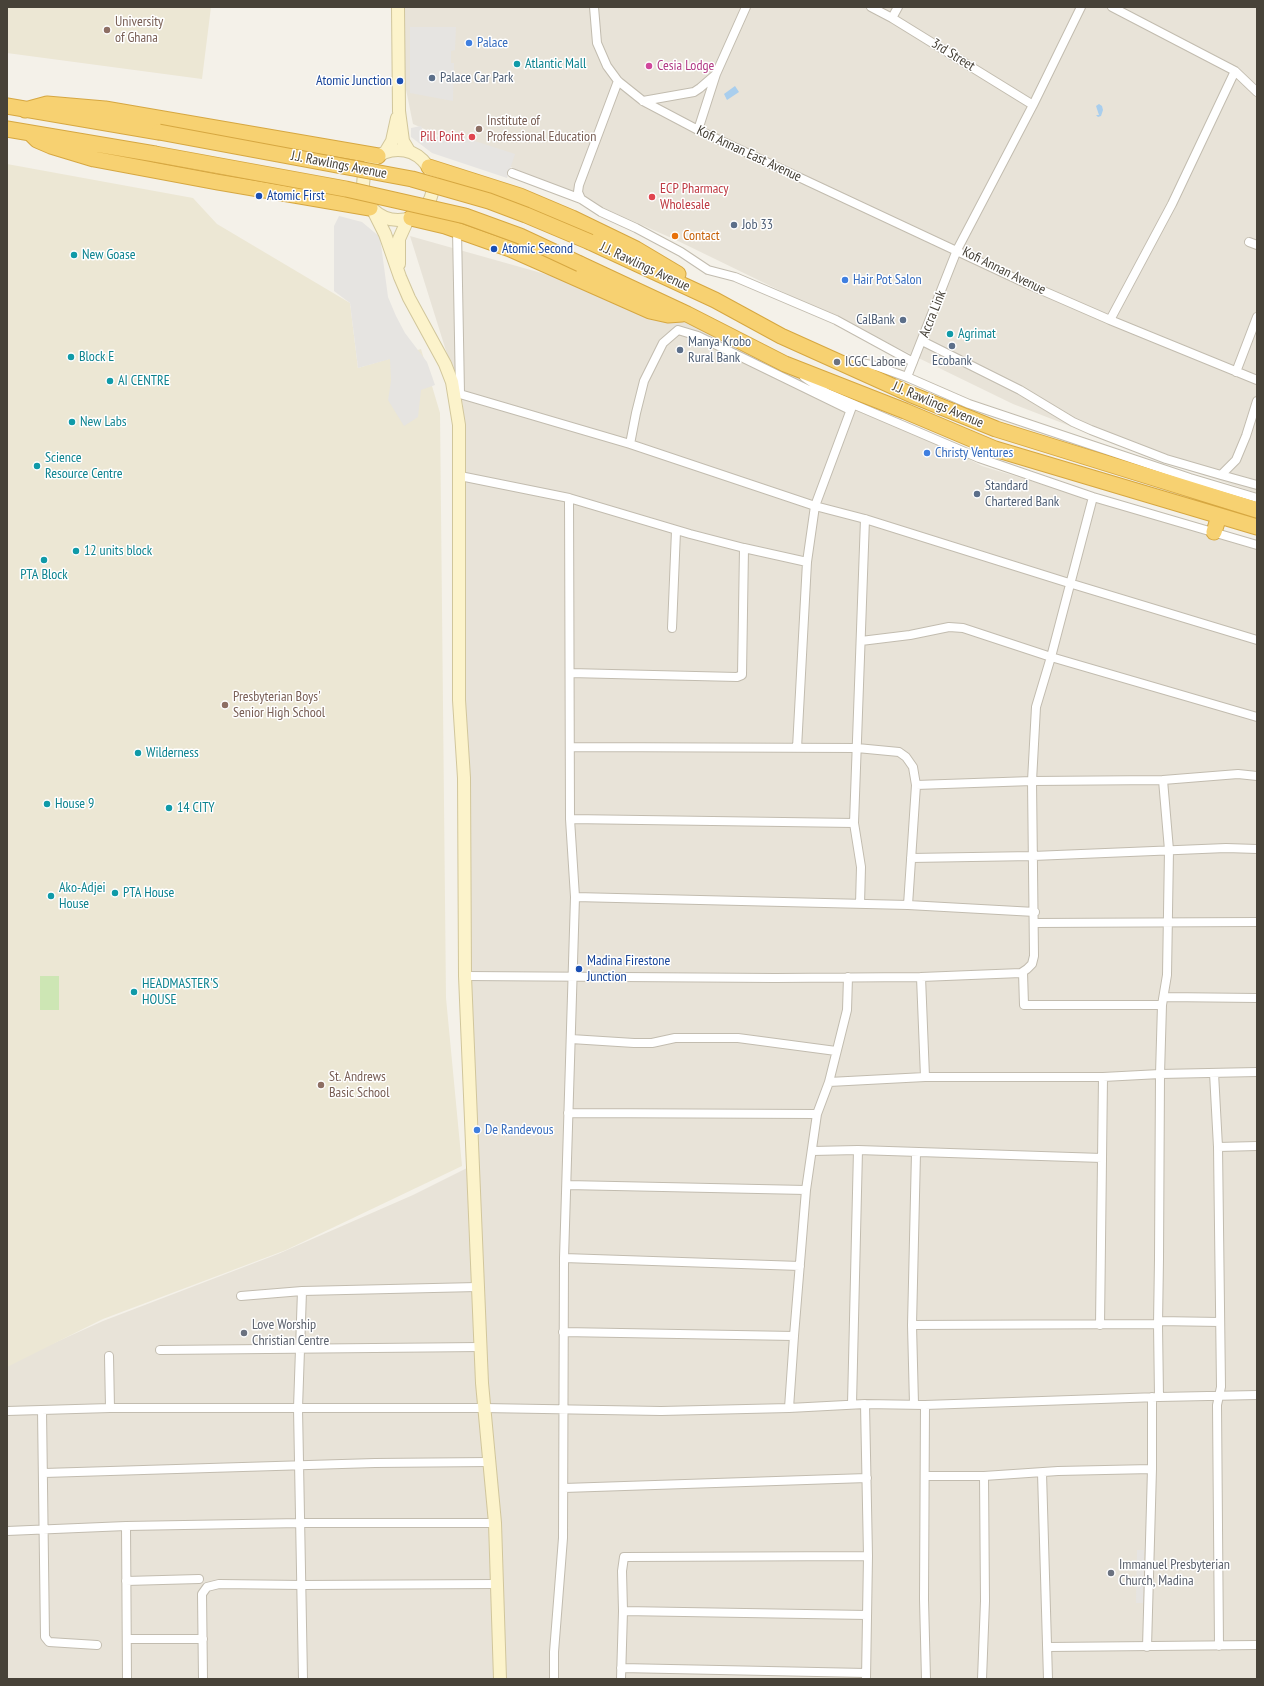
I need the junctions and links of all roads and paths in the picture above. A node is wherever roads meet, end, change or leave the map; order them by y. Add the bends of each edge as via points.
1 (398, 7) edge
2 (594, 7) edge
3 (746, 7) edge
4 (871, 7) edge
5 (898, 7) edge
6 (1081, 7) edge
7 (1112, 7) edge
8 (892, 18) junction
9 (1235, 71) junction
10 (716, 74) junction
11 (618, 81) junction
12 (1257, 92) edge
13 (643, 101) junction
14 (7, 106) edge
15 (1033, 106) junction
16 (25, 110) junction
17 (398, 111) junction
18 (7, 129) edge
19 (698, 130) junction
20 (30, 133) junction
21 (409, 151) junction
22 (382, 154) junction
23 (429, 167) junction
24 (512, 173) dead end
25 (581, 199) junction
26 (372, 210) junction
27 (410, 218) junction
28 (457, 230) junction
29 (957, 250) junction
30 (400, 277) junction
31 (715, 300) junction
32 (687, 314) junction
33 (1257, 317) edge
34 (1110, 320) junction
35 (922, 341) junction
36 (828, 356) junction
37 (913, 362) junction
38 (785, 364) junction
39 (1236, 372) junction
40 (907, 377) junction
41 (1257, 380) edge
42 (457, 393) junction
43 (1257, 400) edge
44 (852, 407) junction
45 (630, 444) junction
46 (460, 476) junction
47 (1257, 485) edge
48 (1221, 487) junction
49 (1093, 496) junction
50 (569, 498) junction
51 (1257, 498) edge
52 (815, 506) junction
53 (1257, 510) edge
54 (1219, 516) junction
55 (865, 519) junction
56 (1257, 527) edge
57 (676, 531) junction
58 (1214, 532) junction
59 (1257, 544) edge
60 (744, 548) junction
61 (806, 562) junction
62 (1069, 583) junction
63 (672, 628) dead end
64 (1257, 640) edge
65 (861, 641) junction
66 (1051, 657) junction
67 (570, 673) junction
68 (1257, 717) edge
69 (570, 747) junction
70 (797, 748) junction
71 (857, 748) junction
72 (1257, 776) edge
73 (1163, 780) junction
74 (1032, 781) junction
75 (916, 785) junction
76 (570, 819) junction
77 (854, 823) junction
78 (1257, 849) edge
79 (1169, 850) junction
80 (1033, 856) junction
81 (911, 858) junction
82 (575, 897) junction
83 (860, 904) junction
84 (908, 906) junction
85 (1035, 912) junction
86 (1257, 922) edge
87 (1034, 923) junction
88 (1168, 924) junction
89 (1023, 972) junction
90 (465, 976) junction
91 (574, 977) junction
92 (848, 977) junction
93 (921, 977) junction
94 (1257, 998) edge
95 (1163, 1001) junction
96 (571, 1039) junction
97 (836, 1051) junction
98 (1257, 1072) edge
99 (1214, 1073) junction
100 (1160, 1074) junction
101 (925, 1077) junction
102 (1104, 1077) junction
103 (829, 1082) junction
104 (568, 1113) junction
105 (817, 1114) junction
106 (1218, 1146) junction
107 (1257, 1146) edge
108 (858, 1150) junction
109 (812, 1151) junction
110 (916, 1153) junction
111 (1102, 1158) junction
112 (567, 1185) junction
113 (806, 1190) junction
114 (564, 1258) junction
115 (800, 1266) junction
116 (477, 1287) junction
117 (302, 1291) junction
118 (241, 1296) dead end
119 (1220, 1322) junction
120 (1158, 1323) junction
121 (912, 1325) junction
122 (1100, 1325) junction
123 (563, 1332) junction
124 (794, 1336) junction
125 (481, 1347) junction
126 (301, 1348) junction
127 (160, 1350) dead end
128 (109, 1356) dead end
129 (1257, 1395) edge
130 (1219, 1396) junction
131 (1156, 1397) junction
132 (852, 1404) junction
133 (865, 1404) junction
134 (914, 1404) junction
135 (925, 1405) junction
136 (110, 1408) junction
137 (298, 1408) junction
138 (484, 1408) junction
139 (789, 1408) junction
140 (42, 1410) junction
141 (564, 1410) junction
142 (7, 1411) edge
143 (488, 1462) junction
144 (299, 1466) junction
145 (1152, 1470) junction
146 (44, 1473) junction
147 (1042, 1473) junction
148 (926, 1476) junction
149 (984, 1476) junction
150 (867, 1478) junction
151 (564, 1488) junction
152 (301, 1523) junction
153 (495, 1523) junction
154 (126, 1526) junction
155 (43, 1530) junction
156 (7, 1531) edge
157 (868, 1556) junction
158 (199, 1579) dead end
159 (126, 1582) junction
160 (496, 1584) junction
161 (302, 1586) junction
162 (623, 1611) junction
163 (867, 1614) junction
164 (127, 1639) junction
165 (203, 1639) junction
166 (97, 1645) dead end
167 (1257, 1645) edge
168 (1147, 1646) junction
169 (1219, 1646) junction
170 (1048, 1647) junction
171 (621, 1668) junction
172 (866, 1676) edge
173 (127, 1679) edge
174 (203, 1679) edge
175 (303, 1679) edge
176 (500, 1679) edge
177 (554, 1679) edge
178 (621, 1679) edge
179 (926, 1679) edge
180 (982, 1679) edge
181 (1048, 1679) edge

1 - 17 street
2 - 11 street, Kofi Annan East Avenue via 597,42 607,66
3 - 10 street
4 - 8 street, 3rd Street
5 - 8 street
6 - 15 street, Kofi Annan Avenue
7 - 9 street
8 - 15 street, 3rd Street
9 - 12 street
9 - 34 street via 1172,204
10 - 13 street via 694,92
10 - 19 street
11 - 13 street, Kofi Annan East Avenue
11 - 25 street via 579,185
13 - 19 street, Kofi Annan East Avenue
14 - 16 highway, J.J. Rawlings Avenue
15 - 29 street, Kofi Annan Avenue
16 - 22 highway via 47,104 105,109
16 - 31 highway, J.J. Rawlings Avenue, bridge via 412,179 489,201 590,242
17 - 21 street via 403,141
17 - 22 street via 392,140
18 - 20 highway, J.J. Rawlings Avenue
19 - 29 street, Kofi Annan East Avenue
20 - 26 highway via 37,140 50,146 94,159
20 - 32 highway, J.J. Rawlings Avenue, bridge via 398,200 465,216 520,236
21 - 22 street via 394,150
21 - 23 street via 423,159
22 - 26 street via 370,163 365,173 365,196
23 - 27 street via 433,189 430,200 423,210
23 - 31 highway via 520,196 572,218 655,259
24 - 25 street
25 - 37 street via 601,212 681,252 708,270 735,277 836,320
26 - 27 street via 390,219
26 - 30 street via 385,234
27 - 28 highway
27 - 30 street via 399,239
28 - 32 highway via 510,249 650,311 668,315
28 - 42 street
29 - 34 street, Kofi Annan Avenue
29 - 35 street, Accra Link
30 - 42 street via 445,364
31 - 36 highway, J.J. Rawlings Avenue via 781,336
32 - 38 highway, J.J. Rawlings Avenue
33 - 39 street
34 - 39 street, Kofi Annan Avenue
35 - 37 street, Accra Link
35 - 48 street via 1020,390 1073,422 1166,459
36 - 40 street via 876,366
36 - 48 highway, J.J. Rawlings Avenue via 912,395 996,429
37 - 40 street, Accra Link
38 - 44 street
38 - 54 highway, J.J. Rawlings Avenue via 995,449
39 - 41 street, Kofi Annan Avenue
40 - 48 street via 969,404
42 - 45 street
42 - 46 street
43 - 48 street via 1246,436
44 - 45 street via 698,336 678,330 663,342 644,382
44 - 49 street via 979,458
44 - 52 street
45 - 52 street
46 - 50 street
46 - 90 street via 459,693 464,778
47 - 48 street
48 - 51 street
48 - 53 highway, J.J. Rawlings Avenue
49 - 58 street
49 - 62 street
50 - 57 street
50 - 67 street
52 - 55 street
52 - 61 street
54 - 56 highway, J.J. Rawlings Avenue
54 - 58 highway
55 - 62 street
55 - 65 street
57 - 60 street
57 - 63 street
58 - 59 street
60 - 61 street
60 - 67 street via 742,675 736,677
61 - 70 street
62 - 64 street
62 - 66 street
65 - 66 street via 949,627 962,628
65 - 71 street
66 - 68 street
66 - 74 street via 1036,707
67 - 69 street
69 - 70 street
69 - 76 street
70 - 71 street
71 - 75 street via 899,752 913,767
71 - 77 street
72 - 73 street via 1238,774
73 - 74 street
73 - 79 street
74 - 75 street
74 - 80 street
75 - 81 street
76 - 77 street
76 - 82 street
77 - 83 street via 861,867
78 - 79 street
79 - 80 street
79 - 88 street
80 - 81 street
80 - 85 street
81 - 84 street
82 - 83 street
82 - 91 street
83 - 84 street
84 - 85 street
85 - 87 street
86 - 88 street
87 - 88 street
87 - 89 street via 1034,956 1032,964
88 - 95 street via 1167,975
89 - 93 street
89 - 95 street via 1024,1005
90 - 91 street
90 - 116 street
91 - 92 street
91 - 96 street
92 - 93 street
92 - 97 street via 847,1010
93 - 101 street
94 - 95 street
95 - 100 street
96 - 97 street via 652,1043 675,1038 738,1038
96 - 104 street
97 - 103 street
98 - 99 street
99 - 100 street
99 - 106 street
100 - 102 street
100 - 120 street
101 - 102 street
101 - 103 street
102 - 111 street
103 - 105 street
104 - 105 street
104 - 112 street
105 - 109 street
106 - 107 street
106 - 119 street
108 - 109 street
108 - 110 street
108 - 132 street
109 - 113 street
110 - 111 street
110 - 121 street
111 - 122 street
112 - 113 street
112 - 114 street
113 - 115 street
114 - 115 street
114 - 123 street
115 - 124 street
116 - 117 street
116 - 125 street
117 - 118 street
117 - 126 street
119 - 120 street
119 - 130 street
120 - 122 street
120 - 131 street
121 - 122 street
121 - 134 street
123 - 124 street
123 - 141 street
124 - 139 street
125 - 126 street
125 - 138 street
126 - 127 street
126 - 137 street
128 - 136 street
129 - 130 street
130 - 131 street
130 - 169 street
131 - 135 street
131 - 145 street
132 - 133 street
132 - 139 street
133 - 134 street
133 - 150 street
134 - 135 street
135 - 148 street
136 - 137 street
136 - 140 street
137 - 138 street
137 - 144 street
138 - 141 street
138 - 143 street
139 - 141 street
140 - 142 street
140 - 146 street
141 - 151 street
143 - 144 street
143 - 153 street
144 - 146 street
144 - 152 street
145 - 147 street
145 - 168 street
146 - 155 street
147 - 149 street
147 - 170 street
148 - 149 street
148 - 179 street
149 - 180 street via 985,1601
150 - 151 street
150 - 157 street
151 - 177 street
152 - 153 street
152 - 154 street
152 - 161 street
153 - 160 street
154 - 155 street
154 - 159 street
155 - 156 street
155 - 166 street via 44,1637 49,1642
157 - 162 street via 624,1557
157 - 163 street
158 - 159 street
159 - 164 street
160 - 161 street
160 - 176 street
161 - 165 street via 219,1584 206,1587 202,1594
161 - 175 street
162 - 163 street
162 - 171 street
163 - 172 street
164 - 165 street
164 - 173 street
165 - 174 street
167 - 169 street
168 - 169 street
168 - 170 street
170 - 181 street
171 - 172 street
171 - 178 street

